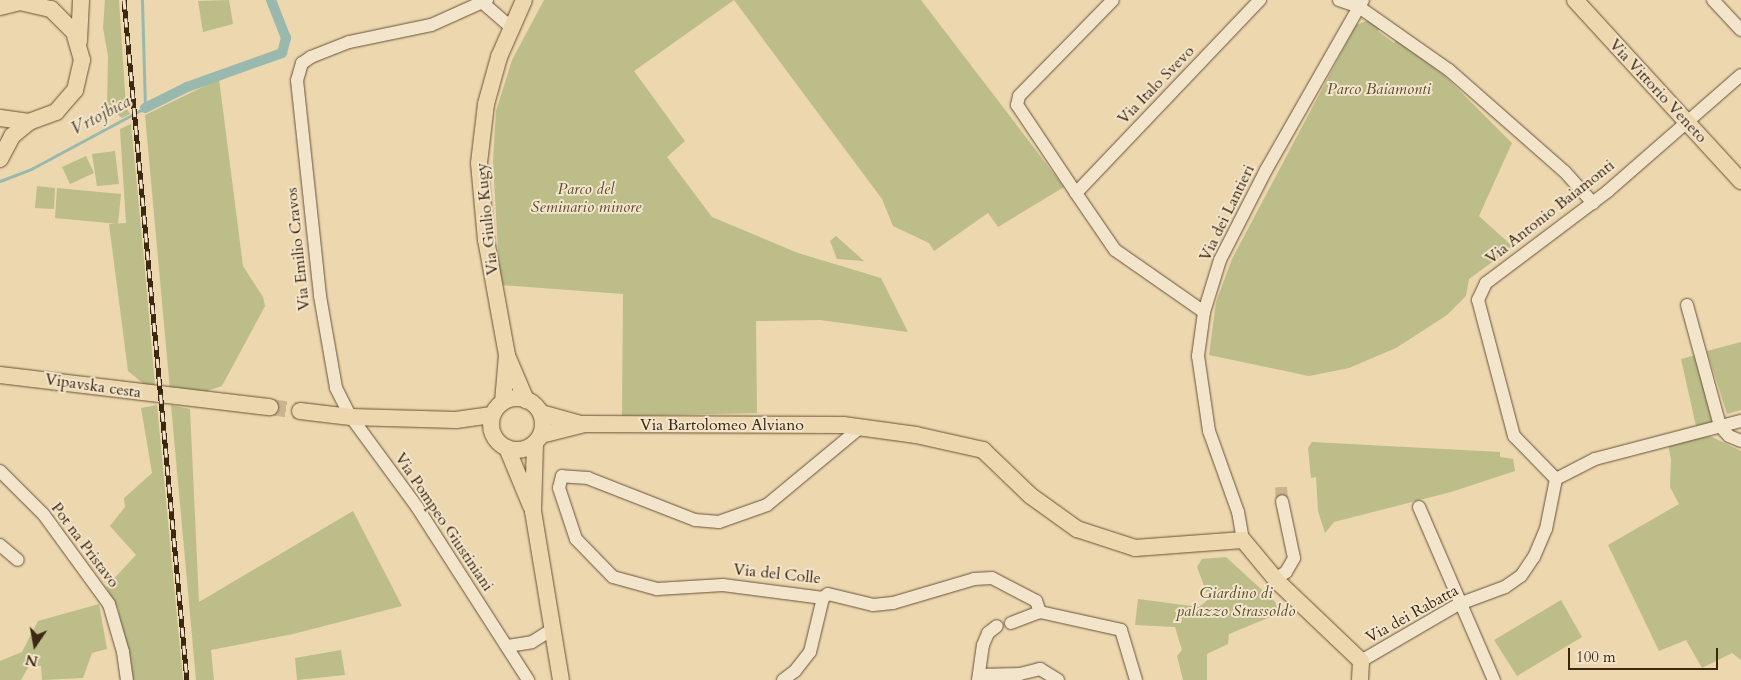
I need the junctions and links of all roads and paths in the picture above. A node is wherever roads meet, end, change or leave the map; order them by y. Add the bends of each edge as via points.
1 (81, 0) edge
2 (524, 0) edge
3 (1113, 0) edge
4 (1260, 0) edge
5 (1338, 0) edge
6 (1575, 0) edge
7 (1713, 0) edge
8 (31, 1) edge
9 (485, 1) edge
10 (1361, 3) edge
11 (0, 7) edge
12 (511, 27) junction
13 (1741, 30) edge
14 (80, 46) junction
15 (1741, 75) edge
16 (0, 118) edge
17 (1686, 121) junction
18 (29, 122) junction
19 (0, 159) edge
20 (1741, 181) edge
21 (1076, 193) junction
22 (1593, 203) junction
23 (1687, 304) dead end
24 (1204, 312) junction
25 (506, 355) junction
26 (0, 375) edge
27 (526, 400) junction
28 (503, 402) junction
29 (270, 407) tunnel mouth
30 (300, 411) tunnel mouth
31 (541, 413) junction
32 (492, 414) junction
33 (351, 417) junction
34 (456, 420) junction
35 (1741, 421) edge
36 (584, 424) junction
37 (1720, 426) junction
38 (861, 427) junction
39 (493, 435) junction
40 (538, 439) junction
41 (1741, 442) edge
42 (507, 448) junction
43 (0, 471) edge
44 (1556, 479) junction
45 (1282, 501) tunnel mouth
46 (1419, 507) dead end
47 (532, 510) junction
48 (1243, 540) junction
49 (0, 544) edge
50 (18, 560) dead end
51 (1275, 579) junction
52 (823, 598) junction
53 (1459, 604) junction
54 (1040, 612) junction
55 (1011, 622) dead end
56 (997, 626) dead end
57 (553, 629) junction
58 (508, 646) junction
59 (1361, 661) junction
60 (978, 677) edge
61 (1021, 677) edge
62 (127, 680) edge
63 (528, 680) edge
64 (561, 680) edge
65 (782, 680) edge
66 (1058, 680) edge
67 (1136, 680) edge
68 (1360, 680) edge
69 (1494, 680) edge

1 - 14 main road via 77,22
2 - 12 main road, Via Giulio Kugy
3 - 21 street via 1019,96 1017,105
4 - 21 street, Via Italo Svevo
5 - 10 street
6 - 17 main road, Via Vittorio Veneto
7 - 13 street
8 - 11 main road
8 - 14 main road via 51,9 65,21
9 - 12 street
9 - 33 street, Via Emilio Cravos via 431,26 342,45 311,57 297,72 324,334 336,388
10 - 22 street via 1450,70 1565,172
10 - 24 street, Via dei Lantieri via 1266,170 1229,243
12 - 25 main road, Via Giulio Kugy via 486,104 479,163 486,240
14 - 18 main road via 81,67 75,90 56,112
15 - 17 street, Via Antonio Baiamonti
16 - 18 main road
17 - 20 main road, Via Vittorio Veneto
17 - 22 street, Via Antonio Baiamonti
18 - 19 main road via 12,136
21 - 24 street via 1114,250
22 - 44 street, Via Antonio Baiamonti via 1486,282 1478,300 1514,436
23 - 37 street
24 - 48 street, Via dei Lantieri via 1198,356 1210,431 1238,512
25 - 27 main road, Via Giulio Kugy
25 - 28 main road, Via Giulio Kugy
26 - 29 main road, Vipavska cesta
27 - 28 main road via 517,398
27 - 31 main road
28 - 32 main road
30 - 33 main road
31 - 36 main road, Via Bartolomeo Alviano
31 - 40 main road
32 - 34 main road
32 - 39 main road
33 - 34 main road
33 - 58 street, Via Pompeo Giustiniani via 417,507
34 - 39 main road
35 - 37 street
36 - 38 main road, Via Bartolomeo Alviano
36 - 40 main road, Via Bartolomeo Alviano
37 - 41 street
37 - 44 street via 1595,459
38 - 48 main road, Via Bartolomeo Alviano via 983,450 1031,496 1077,529 1135,548
38 - 52 street, Via del Colle via 767,505 719,522 695,520 588,478 562,476 559,488 576,539 613,577 657,589 723,585
39 - 42 main road
40 - 42 main road via 517,450
40 - 47 main road
42 - 47 main road
43 - 62 street, Pot na Pristavo via 44,515 109,604 123,652
44 - 53 street, Via dei Rabatta via 1546,529 1534,557 1521,576 1505,587
45 - 51 street via 1294,558 1286,572
46 - 53 street
47 - 57 main road
48 - 51 main road
49 - 50 street
51 - 59 main road
52 - 54 street, Via del Colle via 828,594 873,605 893,604 974,579 992,578 1036,601
52 - 65 street via 810,652 795,671
53 - 59 street, Via dei Rabatta
53 - 69 street
54 - 55 street
54 - 67 street via 1120,630
56 - 60 street via 988,633 983,645
57 - 58 street via 532,642
57 - 64 main road
58 - 63 street, Via Pompeo Giustiniani
59 - 68 main road
60 - 61 street
61 - 66 street via 1040,669

